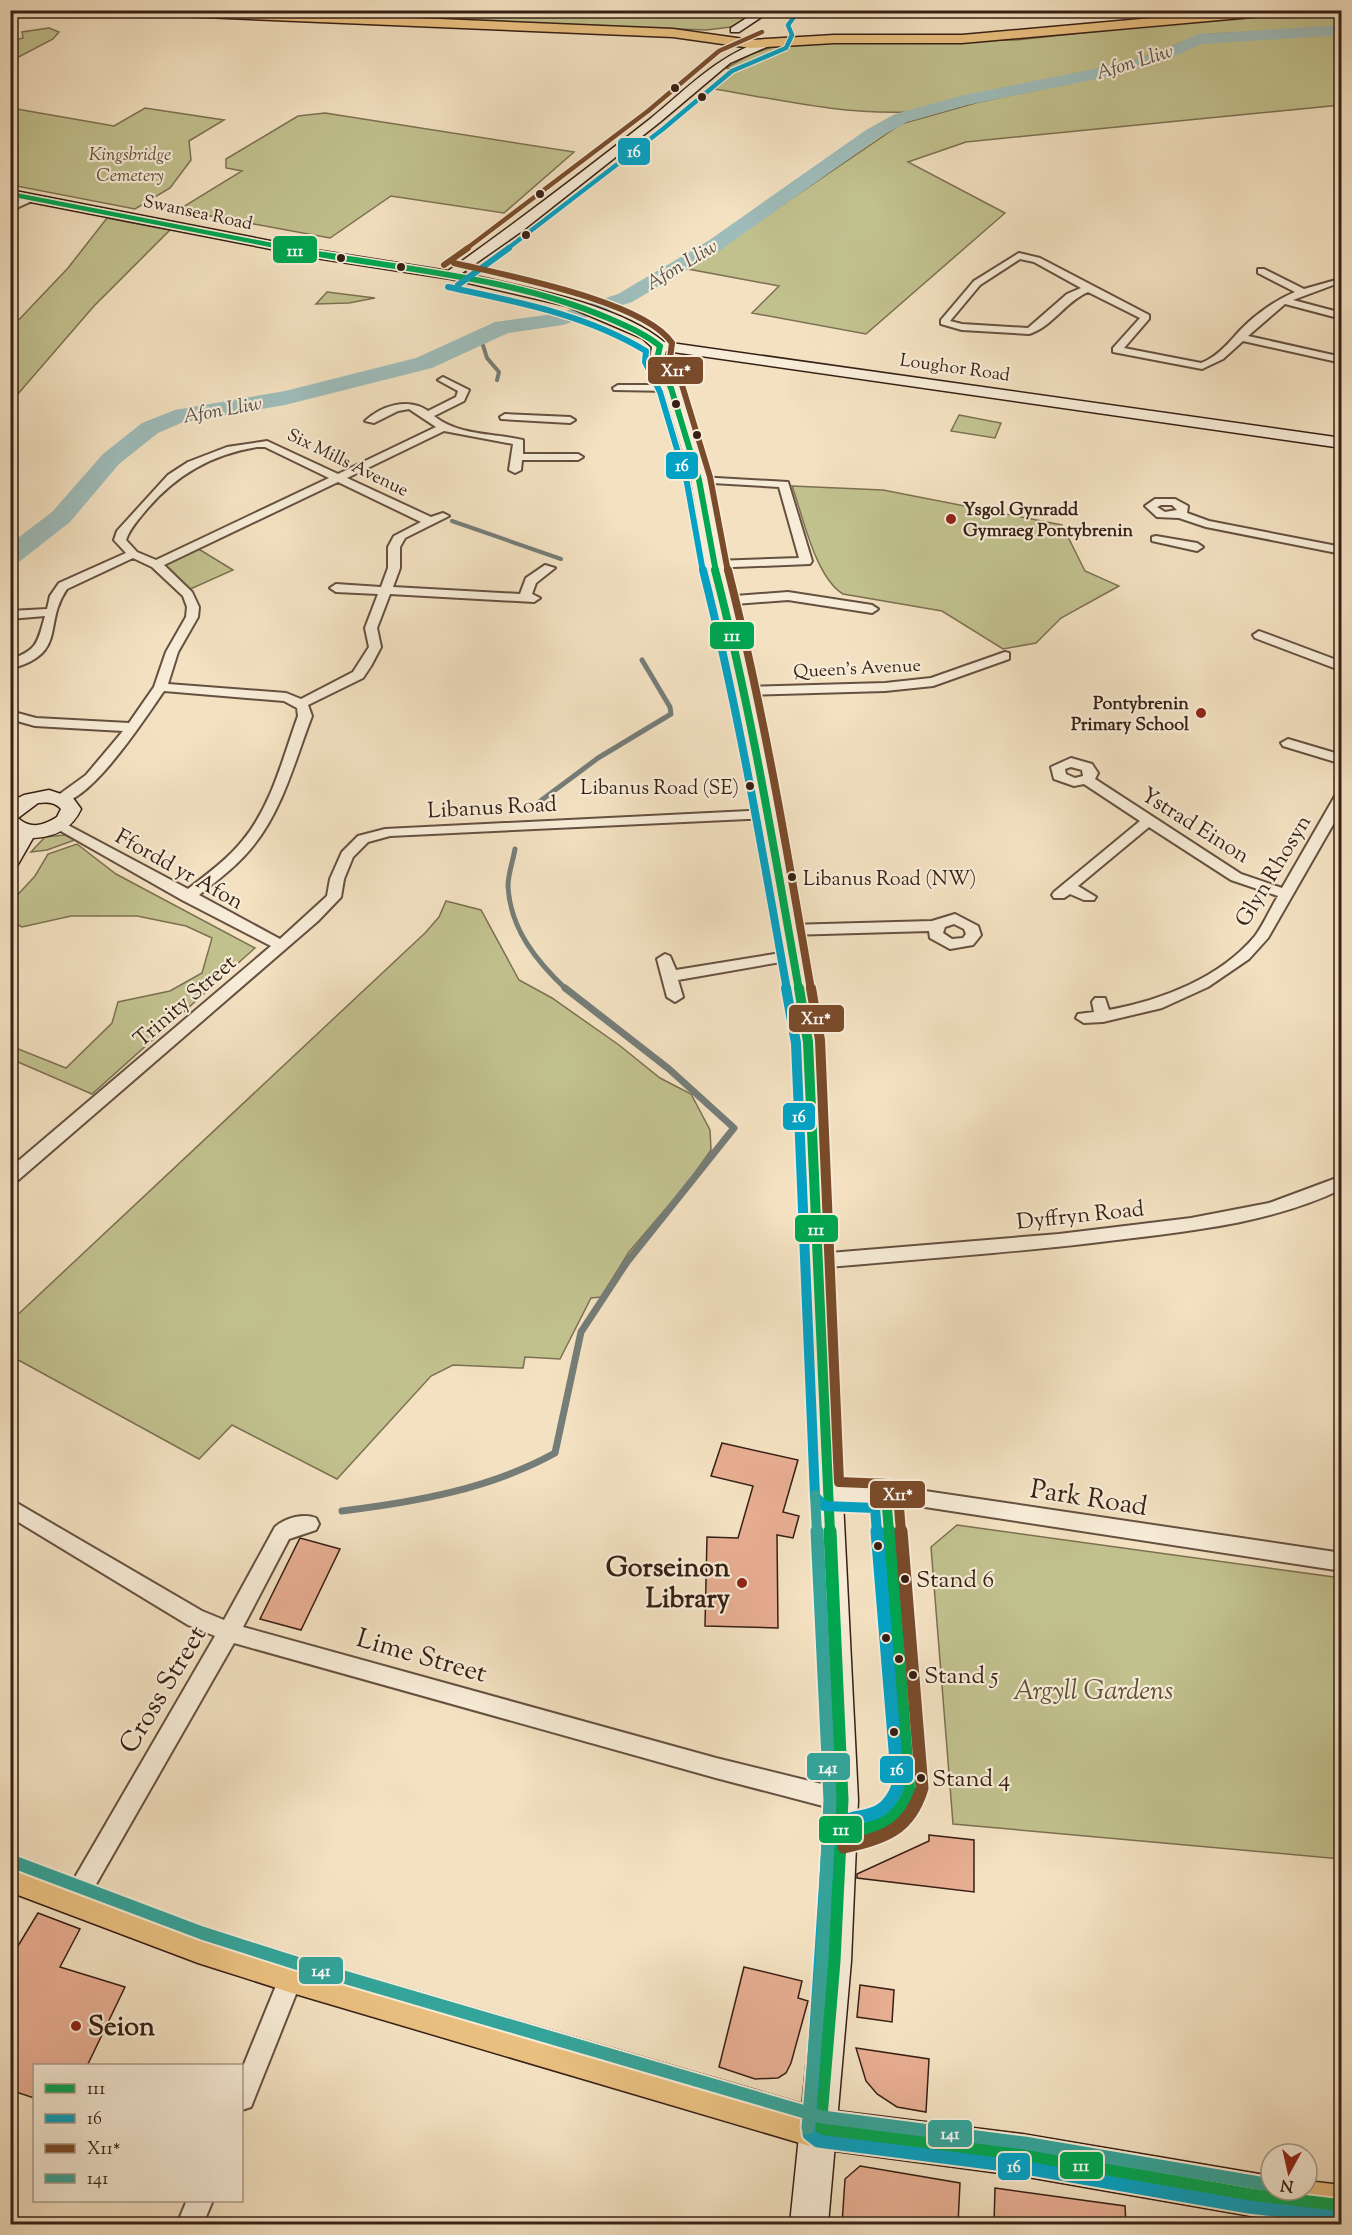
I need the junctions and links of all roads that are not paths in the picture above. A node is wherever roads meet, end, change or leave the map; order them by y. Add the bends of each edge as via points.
1 (131, 10) edge
2 (767, 10) edge
3 (1286, 10) edge
4 (735, 35) junction
5 (773, 38) junction
6 (726, 61) junction
7 (10, 194) edge
8 (29, 199) junction
9 (10, 208) edge
10 (1260, 271) dead end
11 (451, 275) junction
12 (1333, 282) dead end
13 (1088, 288) junction
14 (1303, 292) junction
15 (1285, 301) junction
16 (572, 303) joint
17 (1341, 316) edge
18 (1239, 337) junction
19 (660, 346) junction
20 (1341, 360) edge
21 (443, 380) dead end
22 (618, 388) dead end
23 (671, 388) junction
24 (426, 416) junction
25 (505, 417) dead end
26 (570, 420) dead end
27 (370, 421) dead end
28 (526, 426) junction
29 (443, 428) junction
30 (1341, 443) edge
31 (517, 457) junction
32 (578, 457) dead end
33 (515, 470) dead end
34 (339, 478) junction
35 (699, 480) junction
36 (276, 508) junction
37 (1180, 514) dead end
38 (290, 515) dead end
39 (1206, 524) junction
40 (1156, 539) dead end
41 (1341, 551) edge
42 (133, 554) junction
43 (156, 564) junction
44 (714, 566) junction
45 (549, 568) dead end
46 (336, 588) dead end
47 (384, 591) junction
48 (722, 601) junction
49 (872, 609) dead end
50 (52, 612) junction
51 (10, 615) edge
52 (1260, 635) dead end
53 (1005, 656) dead end
54 (10, 665) edge
55 (1341, 667) edge
56 (160, 687) junction
57 (743, 691) junction
58 (302, 704) junction
59 (10, 715) edge
60 (130, 728) junction
61 (1288, 743) dead end
62 (1341, 760) edge
63 (1087, 780) dead end
64 (1341, 796) edge
65 (62, 799) junction
66 (767, 814) junction
67 (15, 816) edge
68 (1148, 821) junction
69 (59, 826) junction
70 (363, 839) joint
71 (10, 861) edge
72 (1287, 894) junction
73 (187, 897) junction
74 (1089, 897) dead end
75 (936, 926) dead end
76 (788, 930) junction
77 (282, 946) junction
78 (793, 956) junction
79 (665, 958) dead end
80 (670, 976) junction
81 (675, 997) dead end
82 (1084, 1018) dead end
83 (10, 1178) edge
84 (1341, 1182) edge
85 (817, 1261) junction
86 (827, 1494) junction
87 (10, 1507) edge
88 (309, 1524) dead end
89 (1341, 1562) edge
90 (229, 1632) junction
91 (842, 1800) junction
92 (10, 1873) edge
93 (75, 1899) junction
94 (292, 1974) junction
95 (243, 2096) edge
96 (820, 2129) junction
97 (199, 2202) edge
98 (1341, 2206) edge
99 (190, 2224) edge
100 (809, 2224) edge

1 - 4 main road
2 - 4 main road
3 - 5 main road via 1008,37
4 - 5 main road
4 - 6 main road via 736,47
5 - 6 main road
6 - 11 main road via 603,161
7 - 8 main road, Swansea Road
8 - 9 street
8 - 11 main road, Swansea Road via 322,255
10 - 14 street
11 - 16 main road, Swansea Road
12 - 14 street
13 - 13 street via 1070,296 1029,331 962,327 944,322 977,283 1019,256 1037,260
13 - 18 street via 1146,317 1117,350 1202,366 1213,364
14 - 15 street
15 - 17 street
15 - 18 street
16 - 19 main road, Loughor Road via 647,336
18 - 20 street
19 - 23 main road via 657,359
19 - 30 main road, Loughor Road
21 - 24 street via 464,390 460,399
22 - 23 street
23 - 35 main road
24 - 27 street via 420,409 405,406
24 - 29 street
25 - 28 street
26 - 28 street
28 - 29 street
28 - 31 street
29 - 34 street
31 - 32 street
31 - 33 street
34 - 36 street
34 - 42 street, Six Mills Avenue via 267,444 229,450 186,469 165,484 120,537
34 - 47 street, Six Mills Avenue via 437,519 400,536 394,568
35 - 44 main road
35 - 44 street via 784,484 806,561
36 - 38 street
36 - 43 street
37 - 39 street
39 - 40 street via 1194,552
39 - 41 street
42 - 43 street
42 - 50 street via 63,586
43 - 56 street via 188,595 193,607
44 - 48 main road
45 - 47 street via 530,581 529,598
46 - 47 street
47 - 58 street via 371,628 375,647 367,663 358,675
48 - 49 street via 788,596 857,613
48 - 57 main road
50 - 51 street
50 - 54 street via 39,652
52 - 55 street
53 - 57 street, Queen's Avenue via 933,682
56 - 58 street via 267,694
56 - 60 street
57 - 66 main road
58 - 73 street via 305,716 269,807 251,840
59 - 60 street via 35,722
60 - 65 street via 104,765
61 - 62 street
63 - 68 street, Ystrad Einon
64 - 72 street, Glyn Rhosyn
65 - 67 main road via 34,798
65 - 69 main road via 71,808
66 - 70 street, Libanus Road via 390,832
66 - 76 main road
67 - 69 main road via 43,831
67 - 71 main road
68 - 72 street, Ystrad Einon via 1236,876
68 - 74 street via 1064,891
69 - 73 street, Ffordd yr Afon
70 - 77 street, Trinity Street via 347,855 334,897
72 - 82 street, Glyn Rhosyn via 1261,938 1215,975 1153,1006 1102,1009
73 - 77 street, Ffordd yr Afon
75 - 76 street
76 - 78 main road
77 - 83 street, Trinity Street
78 - 80 street
78 - 85 main road via 808,1042
79 - 80 street
80 - 81 street
84 - 85 street, Dyffryn Road via 1311,1198 1237,1218 1071,1240
85 - 86 main road
86 - 89 street, Park Road via 925,1499
86 - 91 main road
87 - 90 street, Lime Street via 195,1618
88 - 90 street, Cross Street via 282,1533
90 - 91 street, Lime Street
90 - 93 street, Cross Street
91 - 96 main road
92 - 93 main road
93 - 94 main road
94 - 95 street
94 - 96 main road
96 - 98 main road via 1022,2155 1251,2195
96 - 100 main road
97 - 99 street

